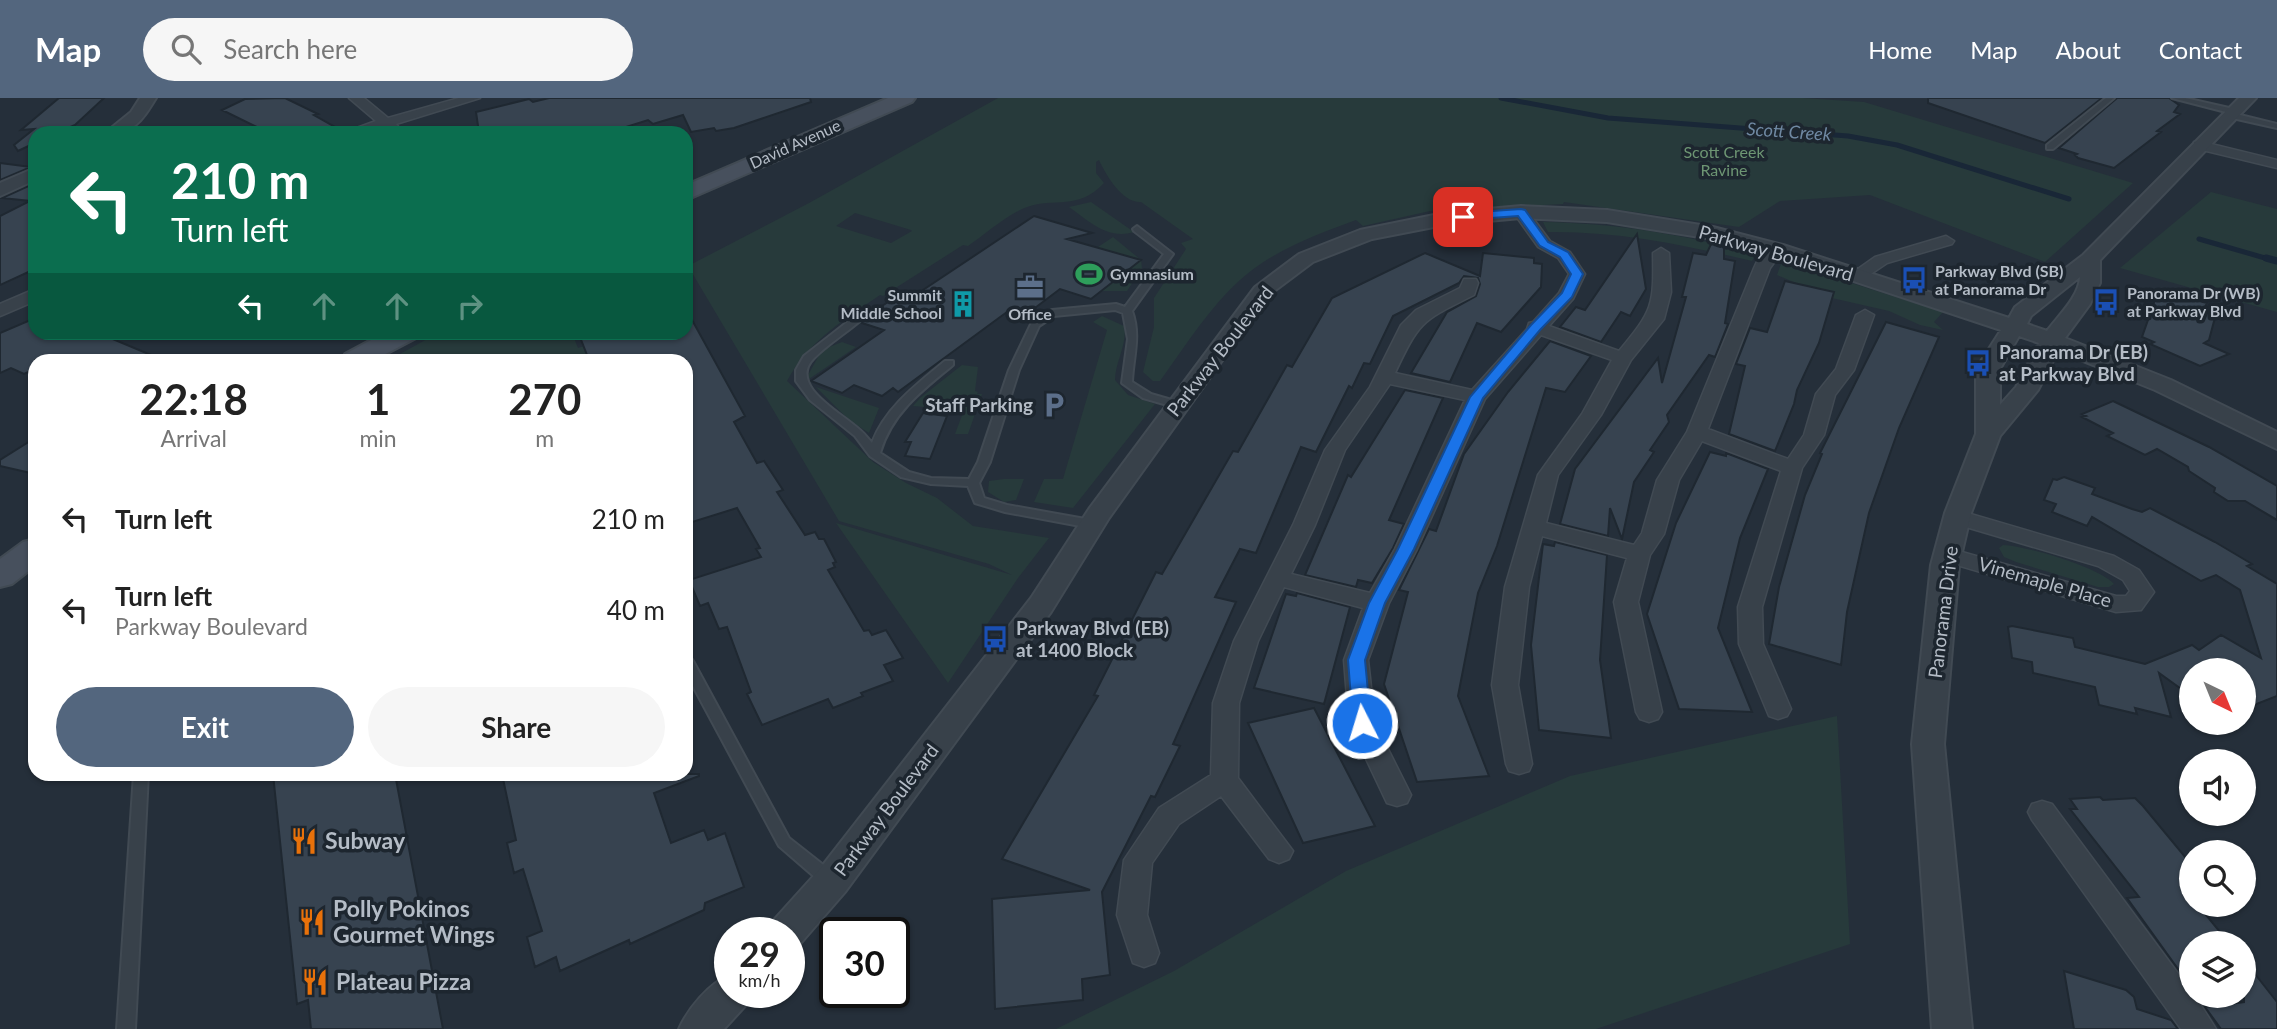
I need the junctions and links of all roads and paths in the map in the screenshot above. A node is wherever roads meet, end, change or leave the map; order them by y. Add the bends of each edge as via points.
1 (148, 98) edge
2 (356, 98) edge
3 (473, 98) edge
4 (905, 98) edge
5 (2110, 98) edge
6 (2176, 98) edge
7 (2248, 98) edge
8 (2233, 113) junction
9 (384, 122) junction
10 (123, 126) edge
11 (372, 126) edge
12 (389, 126) edge
13 (2277, 126) edge
14 (2199, 145) junction
15 (2050, 147) dead end
16 (2277, 164) edge
17 (28, 176) edge
18 (0, 190) edge
19 (693, 190) edge
20 (1521, 212) junction
21 (1137, 229) dead end
22 (1946, 241) dead end
23 (1776, 249) junction
24 (1661, 253) dead end
25 (2090, 259) junction
26 (1856, 276) junction
27 (1471, 283) dead end
28 (28, 298) edge
29 (0, 311) edge
30 (1127, 311) junction
31 (1865, 315) dead end
32 (858, 318) dead end
33 (1535, 327) junction
34 (2012, 327) junction
35 (392, 340) edge
36 (2052, 341) junction
37 (366, 354) edge
38 (1623, 358) junction
39 (949, 363) dead end
40 (1385, 377) junction
41 (1476, 397) junction
42 (1178, 405) junction
43 (1697, 432) junction
44 (1988, 434) junction
45 (2277, 442) edge
46 (874, 454) junction
47 (1792, 468) junction
48 (973, 484) junction
49 (1957, 517) junction
50 (1091, 524) junction
51 (1534, 527) junction
52 (28, 536) edge
53 (0, 548) edge
54 (1639, 554) junction
55 (28, 555) edge
56 (1948, 555) junction
57 (0, 576) edge
58 (1278, 578) junction
59 (1377, 603) junction
60 (693, 674) edge
61 (1778, 709) dead end
62 (1649, 712) dead end
63 (1519, 764) dead end
64 (1224, 780) junction
65 (141, 781) edge
66 (1396, 795) dead end
67 (2042, 812) dead end
68 (1279, 851) dead end
69 (832, 881) junction
70 (800, 917) edge
71 (1144, 953) dead end
72 (718, 1008) edge
73 (126, 1029) edge
74 (699, 1029) edge
75 (1952, 1029) edge
76 (2200, 1029) edge

1 - 10 street
2 - 9 street
3 - 9 street
4 - 19 main road, David Avenue
5 - 15 lane
6 - 8 lane
7 - 8 street, Panorama Drive
8 - 13 lane
8 - 14 street, Panorama Drive
9 - 11 street
9 - 12 street
14 - 16 street
14 - 25 street, Panorama Drive
17 - 18 street
20 - 23 street, Parkway Boulevard via 1641,220
20 - 33 street via 1544,244 1564,255 1577,274 1567,295
20 - 42 street, Parkway Boulevard via 1402,226 1306,258 1262,291
21 - 30 lane via 1169,254
22 - 26 street via 1881,260
23 - 26 street, Parkway Boulevard
23 - 43 street via 1762,268
24 - 38 street via 1662,292 1655,319
25 - 34 street, Panorama Drive via 2023,312
25 - 36 street via 2090,283
26 - 34 street, Parkway Boulevard
27 - 40 street via 1468,291 1422,314 1407,329
28 - 29 street
30 - 42 lane via 1134,339 1128,383 1147,396
30 - 48 lane via 1116,307 1052,313 1035,324
31 - 47 street via 1845,370 1826,394 1814,435
32 - 46 lane via 808,358 801,382
33 - 38 street
33 - 41 street
34 - 36 street, Parkway Boulevard
34 - 44 street, Panorama Drive via 1988,369
35 - 37 main road
36 - 44 street via 2026,390
36 - 45 street, Parkway Boulevard via 2163,385
38 - 51 street via 1591,415 1548,475
39 - 46 lane via 902,404 876,443
40 - 41 street
40 - 58 street via 1335,450
41 - 59 street
42 - 50 street, Parkway Boulevard
43 - 47 street
43 - 54 street via 1668,480 1653,534
44 - 49 street, Panorama Drive
46 - 48 lane via 905,475
47 - 61 street via 1750,607 1751,644
48 - 50 lane via 979,500
49 - 56 street, Panorama Drive
49 - 56 street, Vinemaple Place via 2106,561 2132,575 2142,592 2133,604 2116,604
50 - 69 street, Parkway Boulevard via 1041,605
51 - 54 street
51 - 63 street via 1517,587 1505,685
52 - 53 main road
54 - 62 street via 1626,602
55 - 57 main road
56 - 75 street, Panorama Drive via 1928,744
58 - 59 street
58 - 64 street via 1246,641 1226,703
59 - 66 street via 1356,660 1362,723
60 - 69 lane via 784,842
64 - 68 street
64 - 71 street via 1169,816 1138,860 1132,915
65 - 73 lane
67 - 76 street
69 - 70 street, Parkway Boulevard
72 - 74 street

